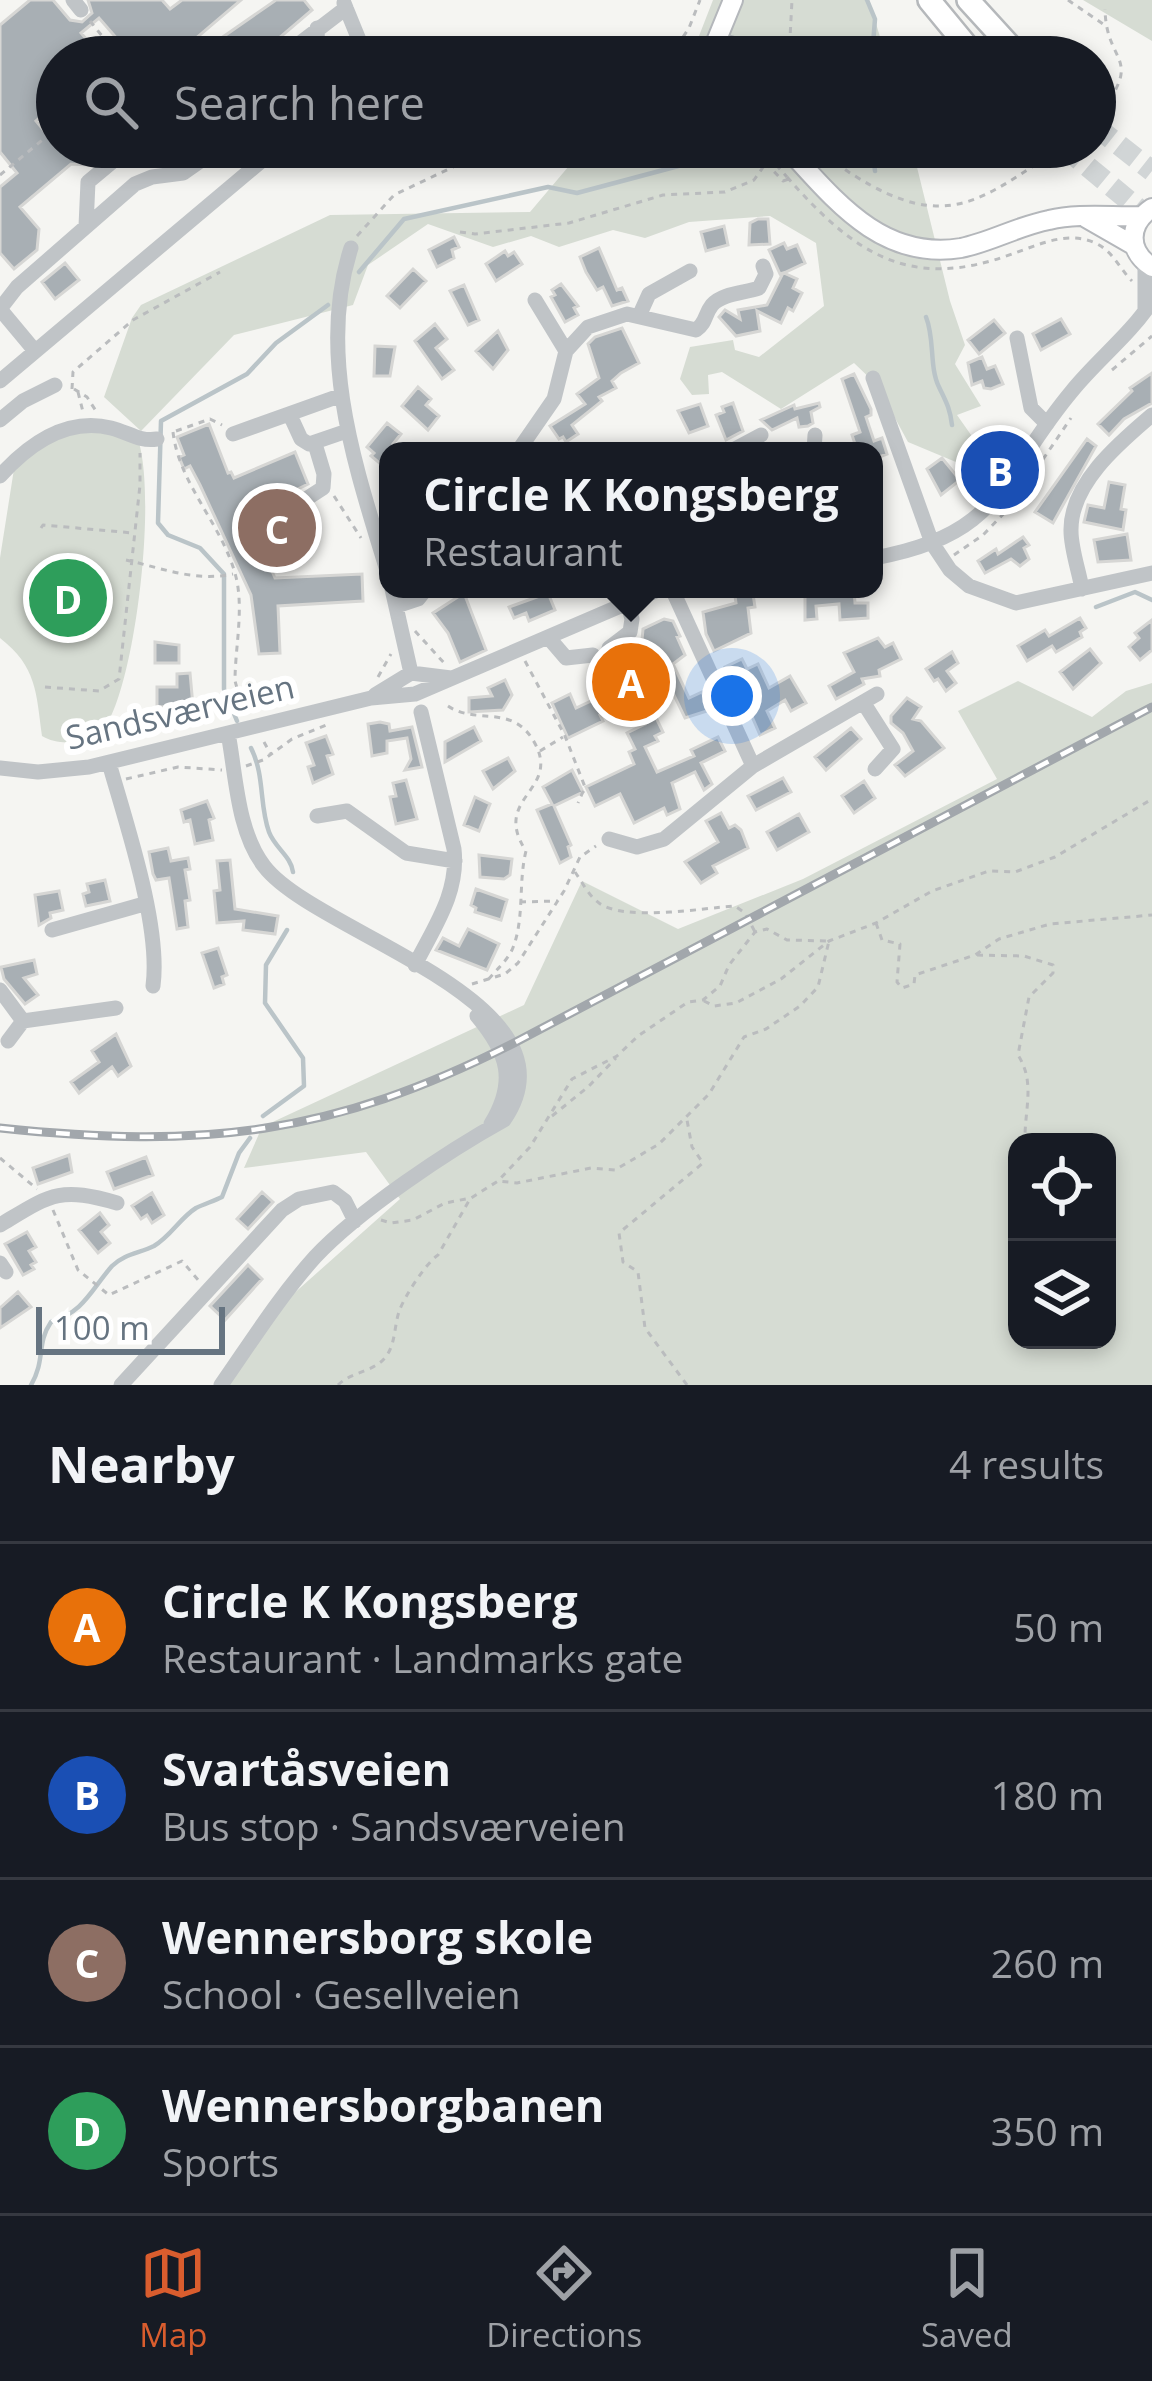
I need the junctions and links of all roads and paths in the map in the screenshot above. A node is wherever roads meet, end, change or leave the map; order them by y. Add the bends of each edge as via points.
1 (700, 0) edge
2 (733, 0) edge
3 (792, 0) edge
4 (928, 0) edge
5 (968, 0) edge
6 (1068, 0) edge
7 (344, 4) edge
8 (77, 5) edge
9 (1106, 9) dead end
10 (1108, 27) junction
11 (317, 28) junction
12 (355, 35) edge
13 (102, 36) edge
14 (307, 36) edge
15 (318, 36) edge
16 (684, 36) edge
17 (732, 36) edge
18 (790, 36) edge
19 (958, 36) edge
20 (1001, 36) edge
21 (1111, 36) edge
22 (1116, 51) edge
23 (1116, 91) edge
24 (36, 145) edge
25 (105, 168) edge
26 (190, 168) edge
27 (253, 168) edge
28 (451, 168) edge
29 (762, 168) edge
30 (770, 168) edge
31 (786, 168) edge
32 (791, 168) edge
33 (845, 168) edge
34 (1029, 168) edge
35 (0, 175) edge
36 (794, 175) junction
37 (1146, 212) edge
38 (1087, 218) junction
39 (86, 226) junction
40 (460, 232) dead end
41 (1133, 244) junction
42 (351, 248) joint
43 (1149, 265) edge
44 (763, 266) dead end
45 (220, 272) dead end
46 (690, 272) dead end
47 (535, 300) dead end
48 (1148, 306) edge
49 (640, 314) junction
50 (1152, 336) edge
51 (1017, 338) dead end
52 (35, 351) junction
53 (566, 351) junction
54 (1109, 372) dead end
55 (873, 378) dead end
56 (0, 381) edge
57 (68, 388) junction
58 (342, 395) junction
59 (1074, 413) dead end
60 (1152, 415) edge
61 (290, 416) junction
62 (0, 420) edge
63 (1047, 424) junction
64 (86, 426) junction
65 (106, 427) junction
66 (347, 431) junction
67 (233, 434) joint
68 (166, 435) junction
69 (761, 436) dead end
70 (139, 439) junction
71 (524, 442) edge
72 (749, 442) edge
73 (315, 444) junction
74 (0, 476) edge
75 (325, 482) junction
76 (260, 517) dead end
77 (41, 529) dead end
78 (135, 534) junction
79 (379, 543) edge
80 (932, 543) junction
81 (368, 547) dead end
82 (883, 556) edge
83 (951, 558) dead end
84 (129, 560) junction
85 (1152, 573) edge
86 (233, 574) junction
87 (1082, 589) junction
88 (394, 598) edge
89 (636, 598) edge
90 (675, 598) edge
91 (627, 601) junction
92 (411, 626) dead end
93 (548, 637) junction
94 (393, 648) dead end
95 (525, 659) dead end
96 (451, 678) junction
97 (412, 682) junction
98 (45, 687) dead end
99 (372, 690) junction
100 (291, 703) dead end
101 (448, 706) dead end
102 (421, 712) dead end
103 (333, 723) dead end
104 (228, 734) junction
105 (565, 736) junction
106 (264, 742) dead end
107 (538, 752) junction
108 (271, 754) junction
109 (109, 763) junction
110 (246, 766) dead end
111 (753, 766) junction
112 (0, 768) edge
113 (874, 769) dead end
114 (224, 770) dead end
115 (115, 784) junction
116 (1152, 800) edge
117 (578, 802) dead end
118 (317, 816) dead end
119 (609, 839) joint
120 (455, 861) junction
121 (574, 870) junction
122 (559, 901) junction
123 (518, 902) junction
124 (144, 904) junction
125 (1152, 915) edge
126 (876, 923) junction
127 (52, 930) dead end
128 (755, 932) junction
129 (829, 941) junction
130 (975, 955) junction
131 (423, 969) junction
132 (488, 981) junction
133 (153, 986) dead end
134 (459, 988) junction
135 (0, 990) edge
136 (703, 1000) junction
137 (116, 1008) dead end
138 (23, 1021) junction
139 (8, 1041) dead end
140 (617, 1056) junction
141 (551, 1117) junction
142 (687, 1118) junction
143 (487, 1130) junction
144 (1024, 1133) edge
145 (0, 1158) edge
146 (498, 1181) junction
147 (47, 1197) junction
148 (471, 1198) junction
149 (117, 1203) dead end
150 (372, 1209) junction
151 (355, 1221) junction
152 (0, 1225) edge
153 (207, 1292) junction
154 (121, 1385) edge
155 (221, 1385) edge
156 (338, 1385) edge
157 (687, 1385) edge

1 - 16 path
2 - 17 main road
3 - 18 path
4 - 19 highway
5 - 20 highway
6 - 10 path
7 - 11 street
7 - 12 street
8 - 13 path
9 - 10 path
10 - 21 path
11 - 14 street
11 - 15 street
22 - 23 path via 1123,72
24 - 35 path
25 - 39 street via 88,182
26 - 39 street via 142,180
27 - 52 street
28 - 42 path via 394,195
29 - 40 path via 724,192 662,195 569,223
30 - 36 path via 783,182
31 - 36 path, bridge
32 - 36 main road
33 - 34 path via 894,196 948,208
36 - 38 main road via 865,226 916,248 960,248 1048,220
37 - 38 main road
37 - 41 main road
38 - 41 main road
39 - 52 street via 0,309
41 - 43 main road
42 - 58 street via 341,295
43 - 48 street
44 - 49 street via 759,288 714,303 696,330
45 - 57 path via 133,320 73,372
46 - 49 street via 649,294
47 - 53 street
48 - 63 street
49 - 53 street via 604,319
50 - 54 path
51 - 63 street via 1031,408
52 - 56 street
53 - 71 street via 554,400
55 - 80 street
57 - 62 street via 23,401
57 - 64 path
57 - 65 path
58 - 61 street
58 - 66 street
59 - 83 path via 1001,518
60 - 87 street via 1094,473 1075,507 1070,534
61 - 67 street
61 - 73 street via 301,440
63 - 80 street via 986,511
64 - 65 street
64 - 74 street via 38,442
65 - 70 street
66 - 73 street
66 - 79 street
67 - 68 path via 211,419
68 - 70 street
68 - 86 path
69 - 72 street
70 - 78 path
73 - 75 street
75 - 76 street via 314,495
75 - 81 path
77 - 78 path
78 - 84 path
80 - 82 street
80 - 87 street via 950,570 982,593 1016,603
84 - 86 path via 171,573
84 - 98 path via 119,679 99,691
85 - 87 street
86 - 100 path via 238,695 254,706
88 - 97 street
89 - 91 street, Sandsværveien
90 - 111 street
91 - 93 street, Sandsværveien
91 - 93 street via 630,632 601,651 566,658
92 - 96 path
93 - 96 street, Sandsværveien
94 - 99 path
95 - 105 path
96 - 97 street, Sandsværveien
97 - 99 street, Sandsværveien
99 - 104 street, Sandsværveien
101 - 107 path via 502,715
102 - 120 street
103 - 108 path
104 - 109 street, Sandsværveien
104 - 131 street via 248,833 264,867 300,899
105 - 107 path
105 - 117 path via 585,788
106 - 108 path
107 - 123 path via 540,778 513,819 526,851
108 - 110 path
109 - 112 street, Sandsværveien
109 - 115 street
111 - 113 street via 870,698 893,748
111 - 119 street via 664,839 637,847
114 - 115 path via 178,767
115 - 124 street
116 - 126 path via 1055,857 932,891
118 - 120 street via 347,812 406,853
119 - 121 path via 582,854
120 - 131 street
121 - 122 path
121 - 128 path via 606,907 735,906
122 - 123 path
122 - 132 path via 518,963
123 - 132 path via 513,947
124 - 127 street
124 - 133 street
125 - 130 path via 1050,924
126 - 129 path
126 - 130 path via 882,940 900,944 902,988 916,975
128 - 129 path
128 - 136 path
129 - 136 path via 736,1003
129 - 142 path via 818,987 766,1030 744,1037
130 - 144 path via 1053,965 1030,997 1018,1055 1030,1090
131 - 134 street
131 - 143 street via 479,1018 506,1065 506,1096
132 - 134 path
134 - 143 street via 493,1019 518,1070 513,1106
135 - 138 street
136 - 140 path via 664,1016
137 - 138 street
138 - 139 street
140 - 141 path
140 - 141 path via 572,1079
141 - 146 path
142 - 146 path via 615,1170
142 - 157 path via 703,1163 619,1233 623,1262 638,1272 645,1328
143 - 150 street
145 - 147 path
146 - 148 path
147 - 149 street via 80,1193
147 - 152 street
147 - 153 path via 78,1270 109,1295 182,1261
148 - 150 path via 403,1222 384,1222
148 - 156 path via 401,1304 391,1350
150 - 151 street
151 - 153 street via 333,1192 299,1198
151 - 155 street via 313,1260
153 - 154 street

